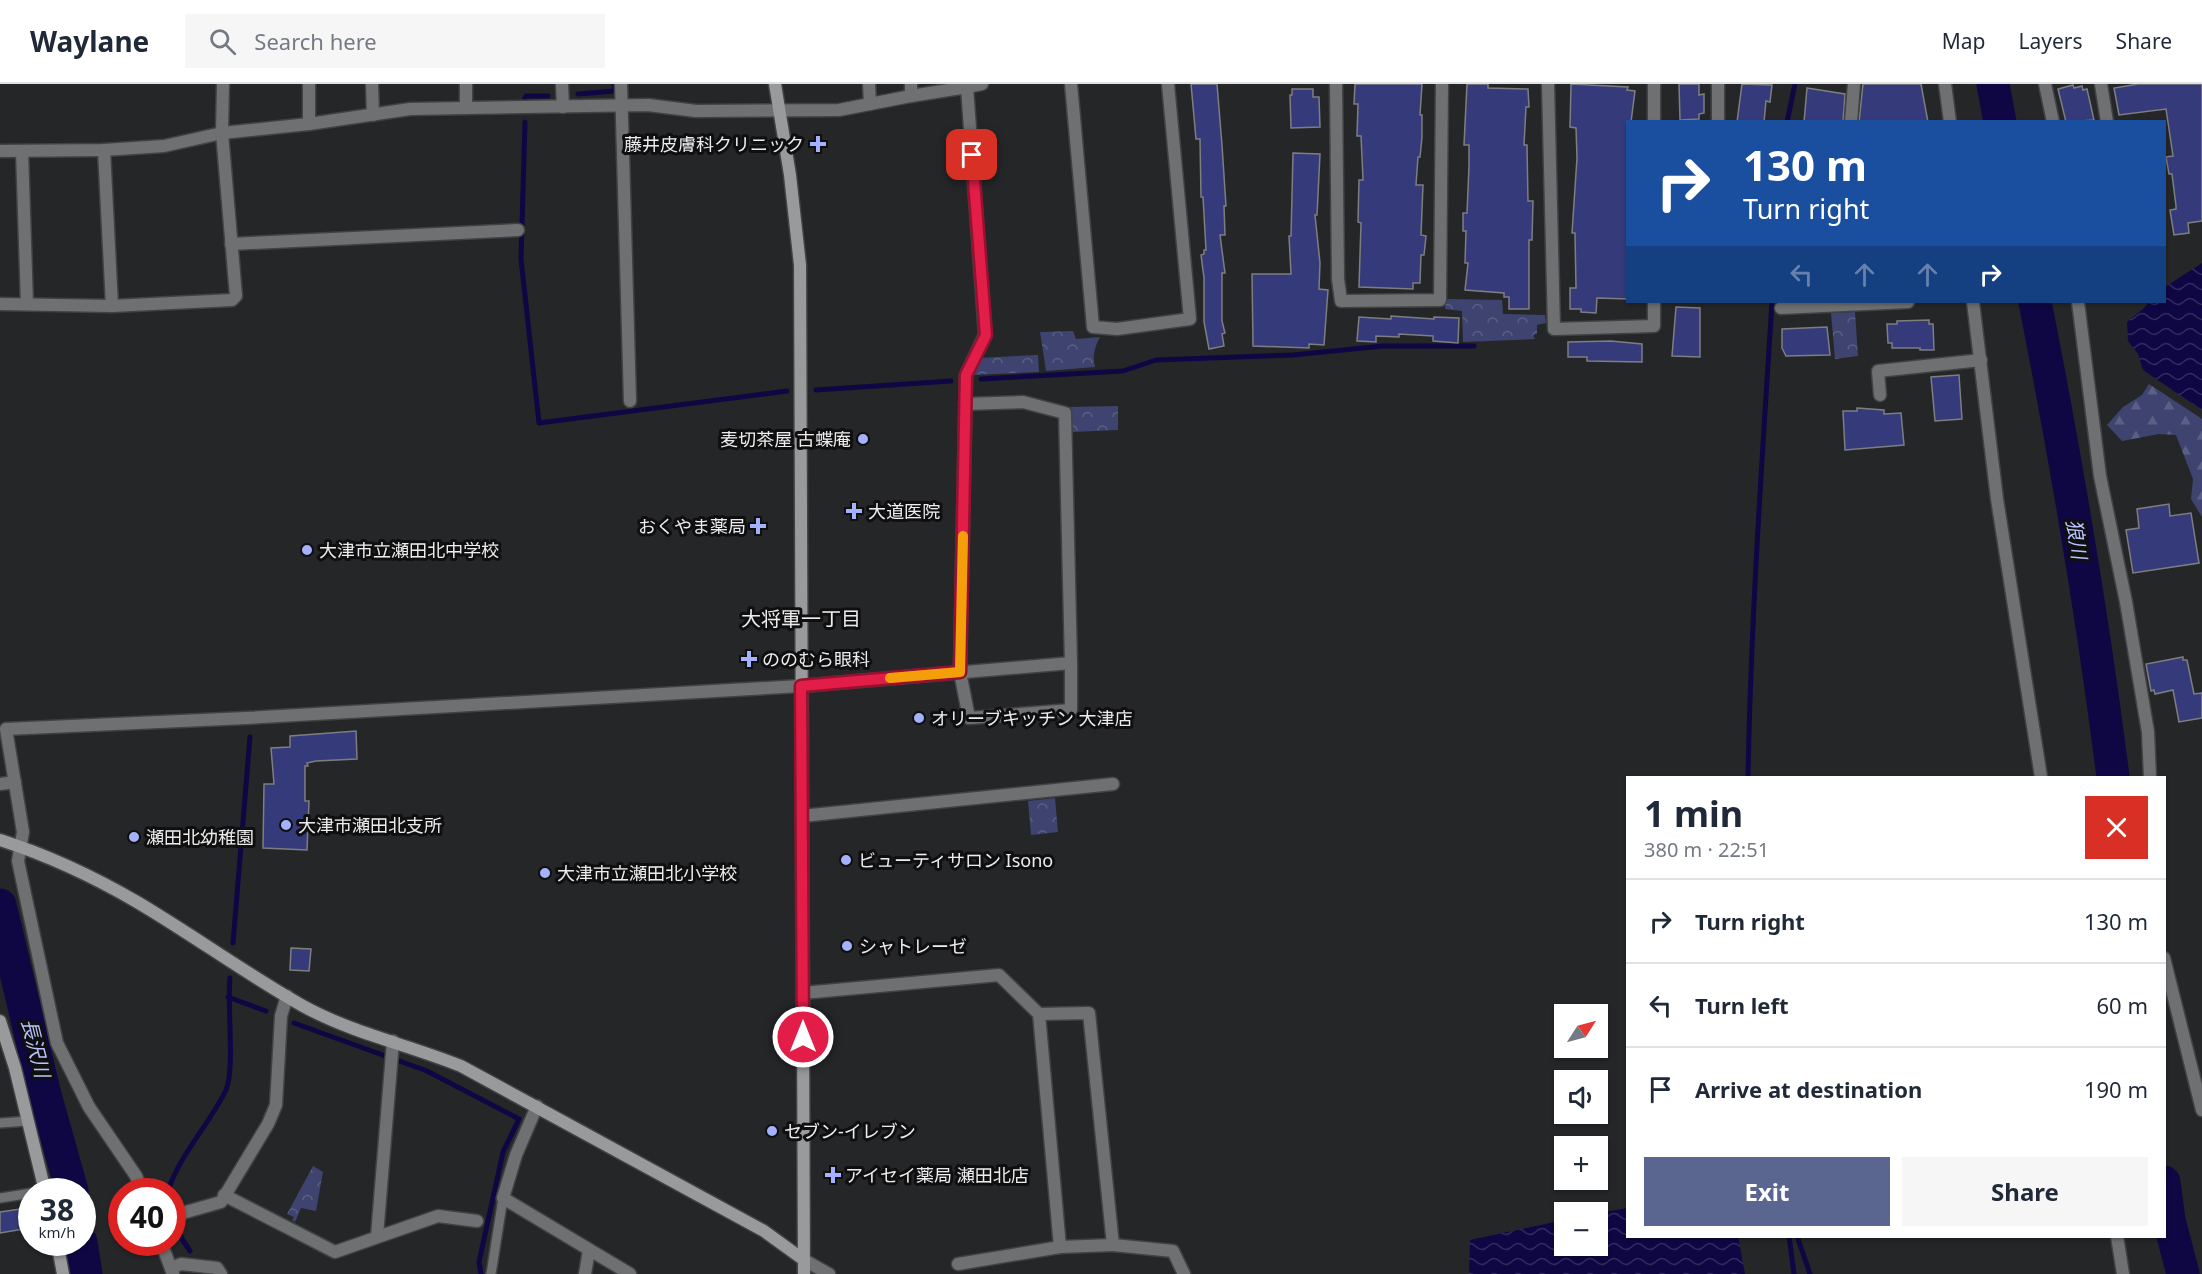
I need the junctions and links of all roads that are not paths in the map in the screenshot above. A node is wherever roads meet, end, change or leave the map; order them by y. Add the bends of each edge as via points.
1 (223, 84) edge
2 (309, 84) edge
3 (372, 84) edge
4 (466, 84) edge
5 (562, 84) edge
6 (621, 84) edge
7 (776, 84) edge
8 (869, 84) edge
9 (982, 84) edge
10 (1071, 84) edge
11 (1168, 84) edge
12 (1336, 84) edge
13 (1442, 84) edge
14 (1548, 84) edge
15 (1654, 84) edge
16 (1718, 84) edge
17 (1854, 84) edge
18 (1944, 84) edge
19 (2045, 84) edge
20 (2101, 84) edge
21 (968, 87) junction
22 (911, 90) edge
23 (870, 104) junction
24 (623, 106) junction
25 (563, 107) junction
26 (466, 108) junction
27 (780, 110) junction
28 (373, 115) junction
29 (1654, 120) edge
30 (1718, 120) edge
31 (1851, 120) edge
32 (1950, 120) edge
33 (2053, 120) edge
34 (2107, 120) edge
35 (309, 124) junction
36 (222, 133) junction
37 (104, 150) junction
38 (0, 151) edge
39 (22, 151) junction
40 (518, 230) dead end
41 (231, 244) junction
42 (1654, 303) edge
43 (1887, 303) edge
44 (1973, 303) edge
45 (2078, 303) edge
46 (0, 304) edge
47 (27, 304) junction
48 (112, 306) junction
49 (1781, 308) dead end
50 (1981, 360) junction
51 (1880, 395) dead end
52 (630, 401) dead end
53 (965, 404) junction
54 (1071, 663) junction
55 (960, 672) junction
56 (801, 686) junction
57 (2041, 776) edge
58 (2150, 776) edge
59 (14, 782) junction
60 (0, 784) edge
61 (1113, 784) dead end
62 (802, 816) junction
63 (11, 844) edge
64 (2166, 966) edge
65 (803, 993) junction
66 (287, 996) junction
67 (1039, 1014) junction
68 (0, 1021) edge
69 (393, 1041) junction
70 (537, 1106) junction
71 (2202, 1110) edge
72 (28, 1121) junction
73 (0, 1123) edge
74 (41, 1178) edge
75 (137, 1178) edge
76 (18, 1195) edge
77 (224, 1195) junction
78 (0, 1198) edge
79 (503, 1198) junction
80 (186, 1212) edge
81 (477, 1221) dead end
82 (377, 1236) junction
83 (2117, 1238) edge
84 (1113, 1245) junction
85 (1060, 1247) junction
86 (589, 1250) junction
87 (60, 1256) edge
88 (167, 1256) edge
89 (804, 1260) junction
90 (958, 1264) dead end
91 (172, 1271) edge
92 (63, 1274) edge
93 (221, 1274) edge
94 (491, 1274) edge
95 (585, 1274) edge
96 (630, 1274) edge
97 (804, 1274) edge
98 (829, 1274) edge
99 (1184, 1274) edge
100 (2123, 1274) edge

1 - 36 street
2 - 35 street
3 - 28 street
4 - 26 street
5 - 25 street
6 - 24 street
7 - 27 street
8 - 23 street
9 - 21 street
10 - 11 street via 1093,327 1117,329 1190,319
12 - 13 street via 1341,301 1440,300
14 - 42 street via 1554,329 1654,326
15 - 29 street
16 - 30 street
17 - 31 street
18 - 32 street
19 - 33 street
20 - 34 street
21 - 22 street
21 - 53 street via 986,335 966,375
22 - 23 street
23 - 27 street via 839,110
24 - 25 street
24 - 27 street via 696,111
24 - 52 street
25 - 26 street
26 - 28 street via 410,109
27 - 56 street via 800,266
28 - 35 street
35 - 36 street
36 - 37 street via 164,146
36 - 41 street
37 - 39 street
37 - 48 street
38 - 39 street
39 - 47 street
40 - 41 street
41 - 48 street via 236,296 232,300
43 - 49 street
44 - 50 street
45 - 58 street via 2100,476 2148,732
46 - 47 street
47 - 48 street
50 - 51 street via 1878,371
50 - 57 street via 1997,499
53 - 54 street via 1023,402 1065,413
53 - 55 street
54 - 55 street
54 - 55 street via 1071,710 969,718
55 - 56 street
56 - 59 street via 6,729
56 - 62 street
59 - 60 street
59 - 63 street via 23,832
61 - 62 street
62 - 65 street
63 - 66 street via 58,862 136,901
63 - 75 street via 57,1043 89,1107
64 - 71 street
65 - 67 street via 999,975
65 - 89 street
66 - 69 street via 335,1021
66 - 77 street via 281,1016 276,1105
67 - 84 street via 1089,1013
67 - 85 street
68 - 72 street
69 - 70 street via 461,1066
69 - 82 street
70 - 79 street
70 - 89 street via 764,1231
72 - 73 lane
72 - 74 street
76 - 78 lane
77 - 80 street via 221,1202
77 - 82 street via 336,1252
79 - 86 street
79 - 94 lane
81 - 82 street via 438,1216
83 - 100 street
84 - 85 street
84 - 99 street via 1173,1251
85 - 90 street
86 - 95 street
86 - 96 street
87 - 92 street
88 - 91 street
89 - 97 street
89 - 98 street
91 - 93 street via 181,1264 217,1268

